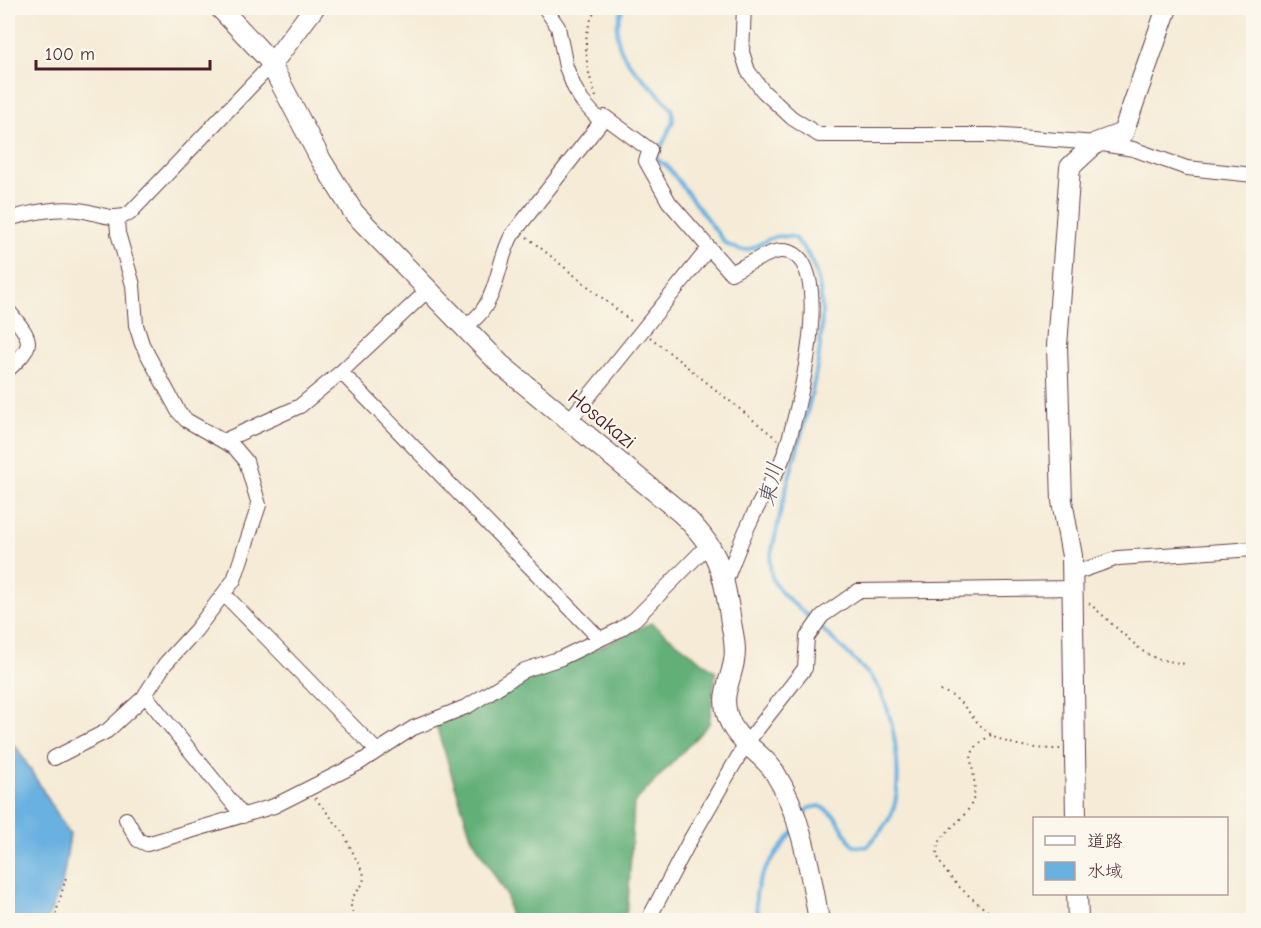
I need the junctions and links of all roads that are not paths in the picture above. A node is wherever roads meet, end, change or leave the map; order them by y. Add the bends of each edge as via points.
1 (220, 8) edge
2 (314, 8) edge
3 (545, 8) edge
4 (744, 8) edge
5 (1167, 8) edge
6 (271, 64) junction
7 (603, 120) junction
8 (1096, 142) junction
9 (1254, 175) edge
10 (8, 219) edge
11 (117, 219) junction
12 (709, 248) junction
13 (429, 289) junction
14 (8, 310) edge
15 (465, 328) junction
16 (8, 370) edge
17 (341, 372) junction
18 (568, 422) junction
19 (223, 441) junction
20 (709, 544) junction
21 (1254, 549) edge
22 (725, 583) junction
23 (1072, 585) junction
24 (224, 594) junction
25 (600, 639) junction
26 (145, 695) junction
27 (745, 746) junction
28 (377, 751) junction
29 (54, 758) dead end
30 (243, 816) junction
31 (1076, 817) edge
32 (126, 819) dead end
33 (1077, 895) edge
34 (1078, 920) edge
35 (648, 921) edge
36 (819, 921) edge

1 - 6 main road, Hosakazi
2 - 6 main road
3 - 7 street via 558,27 574,87 582,101
4 - 8 street via 742,52 748,71 792,118 819,135 992,135
5 - 8 main road via 1123,133
6 - 11 street via 129,214
6 - 13 main road, Hosakazi via 321,160 354,213
7 - 12 street via 650,150 646,161 669,202
7 - 15 street via 512,235 485,305
8 - 9 street via 1133,149 1186,168
8 - 23 main road via 1070,166 1058,346 1062,501 1072,556
10 - 11 street via 29,213 79,210
11 - 19 street via 142,344 178,411 186,420
12 - 18 street
12 - 22 street via 731,273 779,251 792,253 805,263 812,310 802,387 784,454
13 - 15 main road, Hosakazi
13 - 17 street
14 - 16 street via 26,334 28,344 26,353
15 - 18 main road, Hosakazi
17 - 19 street via 300,406
17 - 25 street
18 - 20 main road, Hosakazi via 681,513
19 - 24 street via 246,461 259,505 234,580
20 - 22 main road, Hosakazi
20 - 25 street via 635,619
21 - 23 street via 1118,558
22 - 27 main road, Hosakazi via 735,652 724,697 727,716
23 - 27 street via 858,591 822,616 810,630 805,668
23 - 31 main road
24 - 26 street via 165,664
24 - 28 street
25 - 28 street via 525,670 468,706 414,728
26 - 29 street via 107,731
26 - 30 street
27 - 35 street via 688,842
27 - 36 main road, Hosakazi via 774,770 786,791
28 - 30 street via 274,806
30 - 32 street via 147,844 138,840
33 - 34 main road

